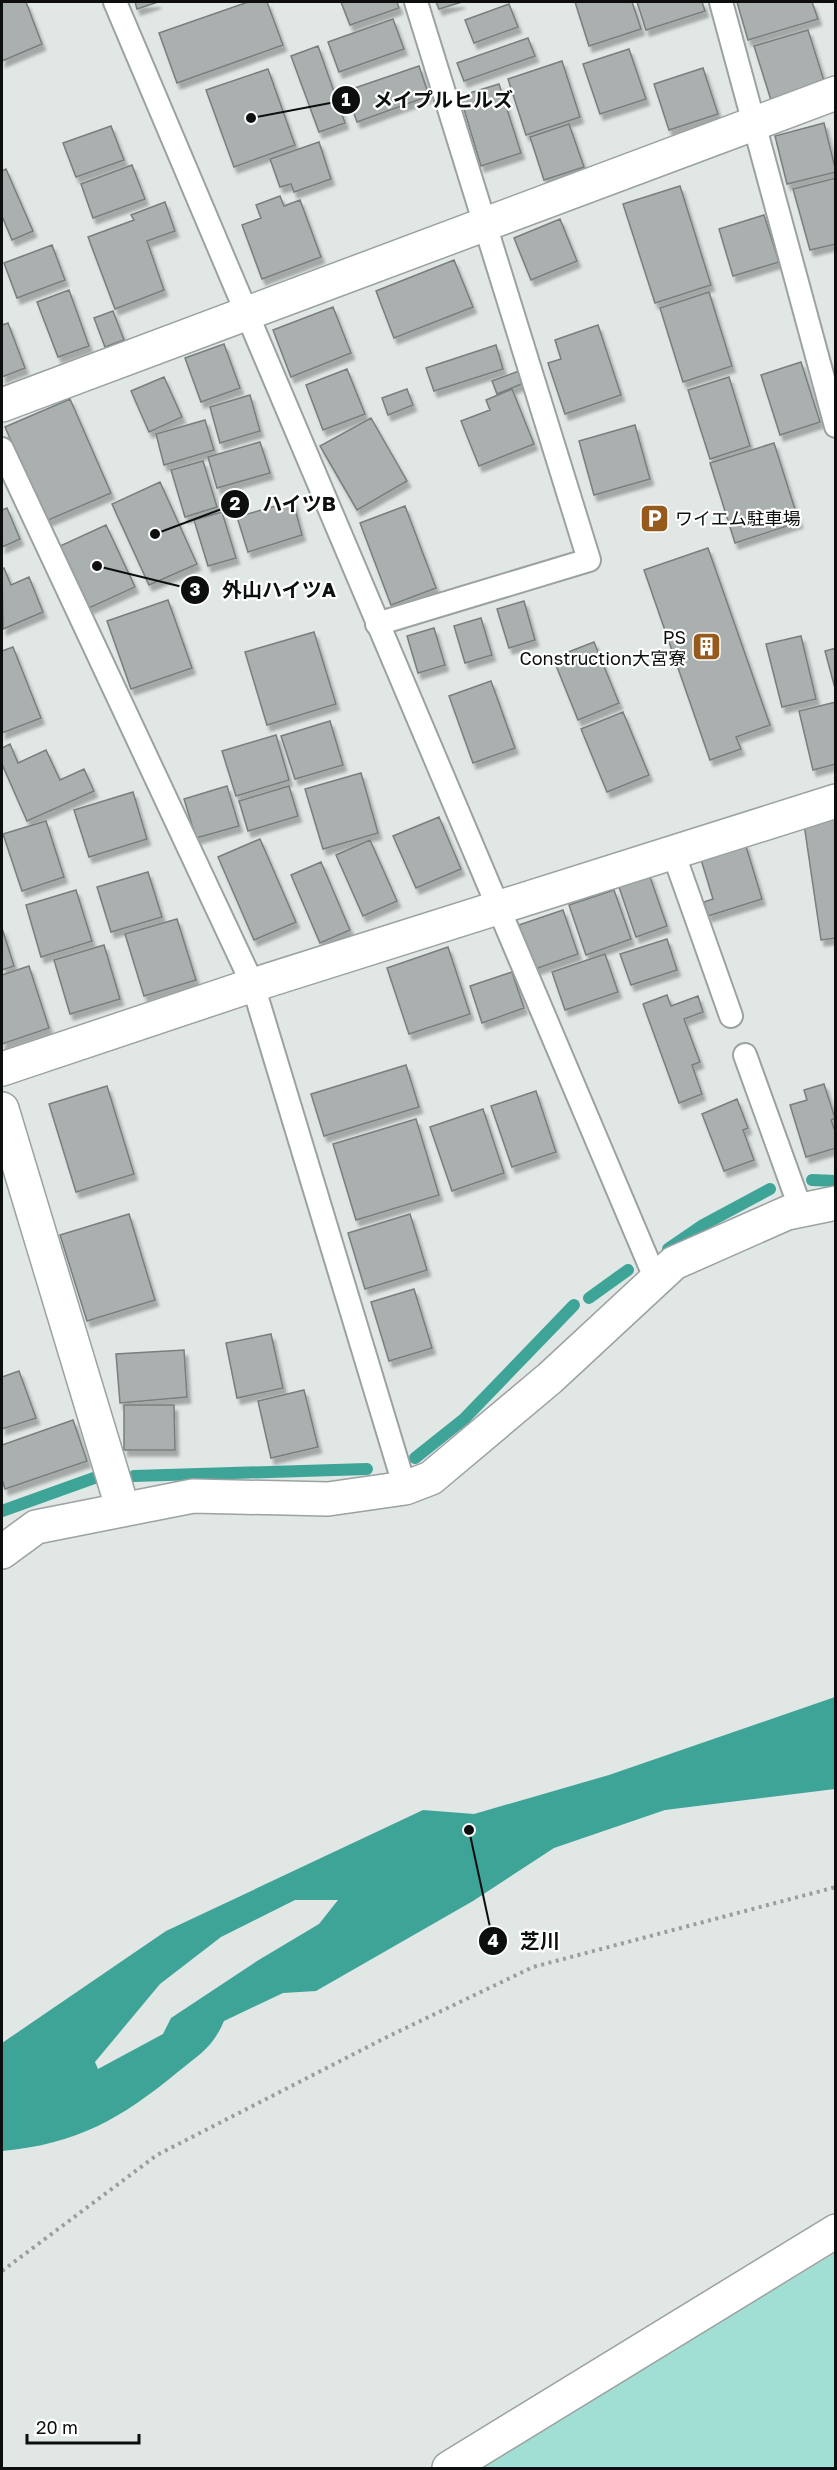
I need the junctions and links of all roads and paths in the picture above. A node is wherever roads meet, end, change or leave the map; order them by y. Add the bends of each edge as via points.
1 (116, 2) edge
2 (416, 2) edge
3 (721, 2) edge
4 (836, 93) edge
5 (755, 124) junction
6 (486, 224) junction
7 (246, 314) junction
8 (2, 405) edge
9 (836, 426) edge
10 (2, 449) edge
11 (377, 624) junction
12 (836, 801) edge
13 (673, 852) junction
14 (498, 908) junction
15 (253, 985) junction
16 (731, 1016) dead end
17 (746, 1056) dead end
18 (2, 1069) edge
19 (2, 1108) edge
20 (836, 1203) edge
21 (801, 1210) junction
22 (656, 1280) junction
23 (405, 1488) junction
24 (123, 1510) junction
25 (2, 1552) edge
26 (836, 1887) edge
27 (836, 2231) edge
28 (2, 2271) edge
29 (449, 2469) edge

1 - 7 lane
2 - 6 lane
3 - 5 lane
4 - 5 street
5 - 6 street
5 - 9 lane
6 - 7 street
6 - 11 lane via 589,560
7 - 8 street
7 - 11 lane
10 - 15 lane
11 - 14 lane
12 - 13 street
13 - 14 street
13 - 16 lane
14 - 15 street
14 - 22 lane
15 - 18 street
15 - 23 lane
17 - 21 lane
19 - 24 street
20 - 21 street
21 - 22 street via 674,1263
22 - 23 street via 550,1378 430,1479
23 - 24 street via 328,1499 193,1496
24 - 25 street via 36,1527
26 - 28 path via 533,1967 157,2155
27 - 29 street

